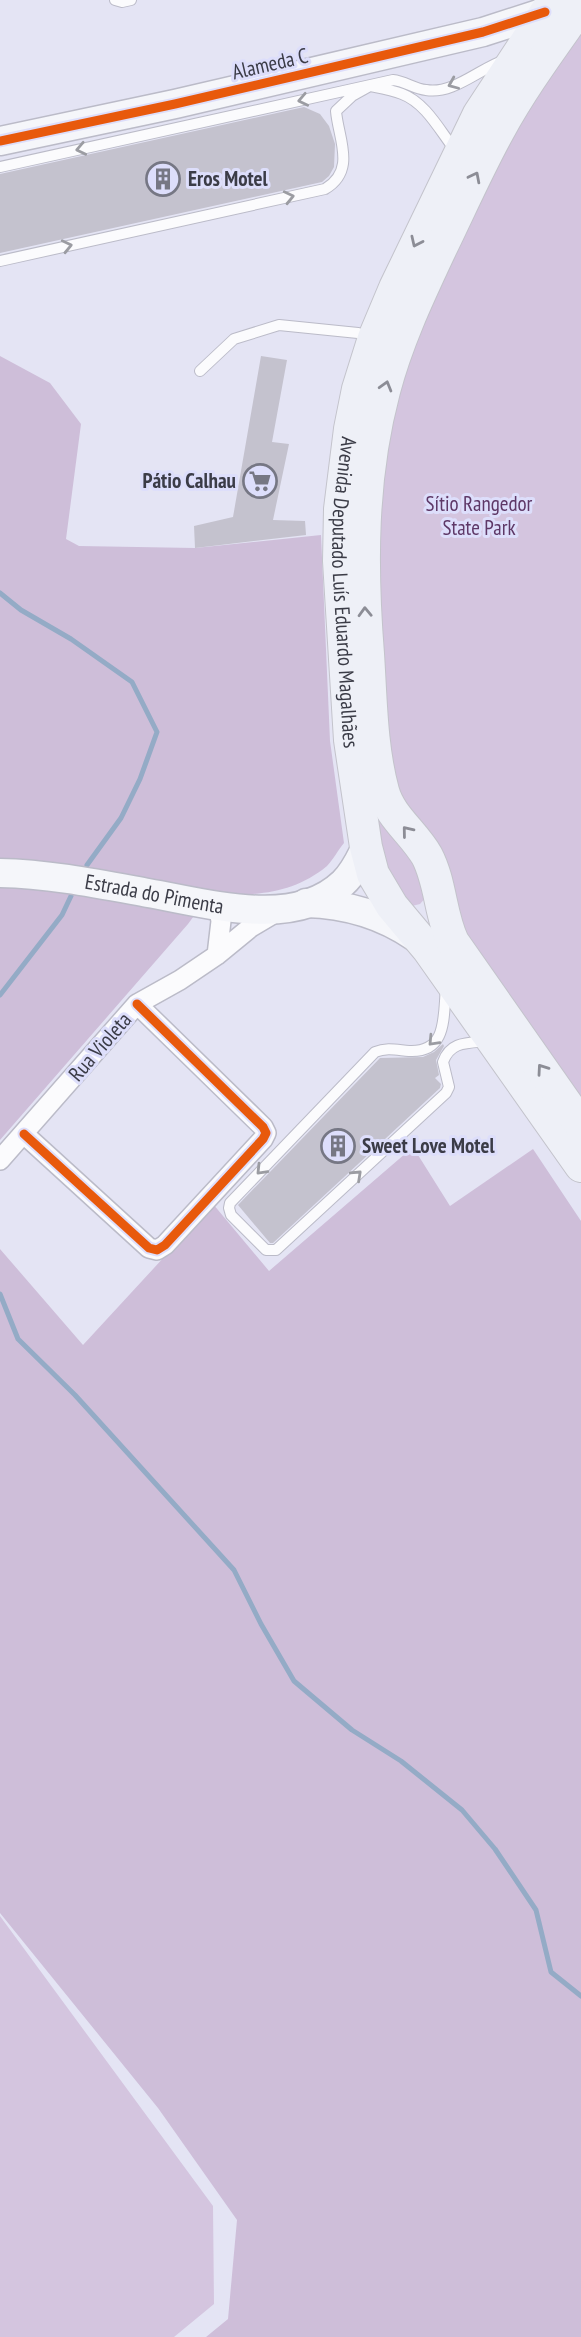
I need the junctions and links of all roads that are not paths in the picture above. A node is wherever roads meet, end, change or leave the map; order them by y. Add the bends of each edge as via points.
1 (115, 0) edge
2 (131, 0) edge
3 (550, 6) edge
4 (581, 6) edge
5 (483, 32) junction
6 (515, 56) junction
7 (370, 86) junction
8 (0, 141) edge
9 (458, 155) junction
10 (0, 167) edge
11 (0, 261) edge
12 (374, 338) junction
13 (200, 371) dead end
14 (366, 847) junction
15 (0, 873) edge
16 (438, 891) junction
17 (218, 905) junction
18 (294, 906) junction
19 (392, 906) junction
20 (420, 940) junction
21 (218, 955) junction
22 (447, 977) junction
23 (137, 1004) junction
24 (492, 1041) junction
25 (581, 1125) edge
26 (24, 1134) junction
27 (0, 1160) edge
28 (581, 1166) edge

1 - 2 lane
3 - 5 street, Alameda C
3 - 6 main road, Avenida Deputado Luís Eduardo Magalhães
16 -> 4 main road, Avenida Deputado Luís Eduardo Magalhães via 427,857 383,792 374,737 363,553 374,440 408,317 506,118
5 - 6 street via 505,34
5 - 8 street, Alameda C
6 -> 7 lane via 436,91 393,80
6 - 9 main road, Avenida Deputado Luís Eduardo Magalhães
7 - 9 lane via 404,94 416,102
7 -> 10 lane
11 -> 7 lane via 325,188 338,178 343,165 336,111
9 -> 12 main road, Avenida Deputado Luís Eduardo Magalhães
12 - 13 lane via 279,325 234,339
12 - 14 main road, Avenida Deputado Luís Eduardo Magalhães via 350,429 339,548 350,740
14 - 18 street, Estrada do Pimenta via 354,870 335,890
14 - 19 main road, Avenida Deputado Luís Eduardo Magalhães via 373,874
15 - 17 street, Estrada do Pimenta via 86,881
16 - 19 main road via 433,906 421,916 411,917
25 -> 16 main road, Avenida Deputado Luís Eduardo Magalhães via 453,942
17 - 18 street, Estrada do Pimenta via 246,910
17 - 21 street
18 - 20 street, Estrada do Pimenta via 333,905 374,915
18 - 21 street, Rua Violeta via 251,927
19 - 20 main road, Avenida Deputado Luís Eduardo Magalhães
20 - 22 main road, Avenida Deputado Luís Eduardo Magalhães
21 - 23 street, Rua Violeta
22 - 24 main road, Avenida Deputado Luís Eduardo Magalhães
22 -> 24 lane via 441,1034 434,1043 425,1050 383,1048 375,1052 230,1203 231,1215 266,1250 276,1250 446,1093 449,1087 443,1062 451,1049 458,1044
23 - 26 street, Rua Violeta
23 - 26 street via 264,1127 263,1139 158,1250 149,1248
24 - 28 main road, Avenida Deputado Luís Eduardo Magalhães
26 - 27 street, Rua Violeta

